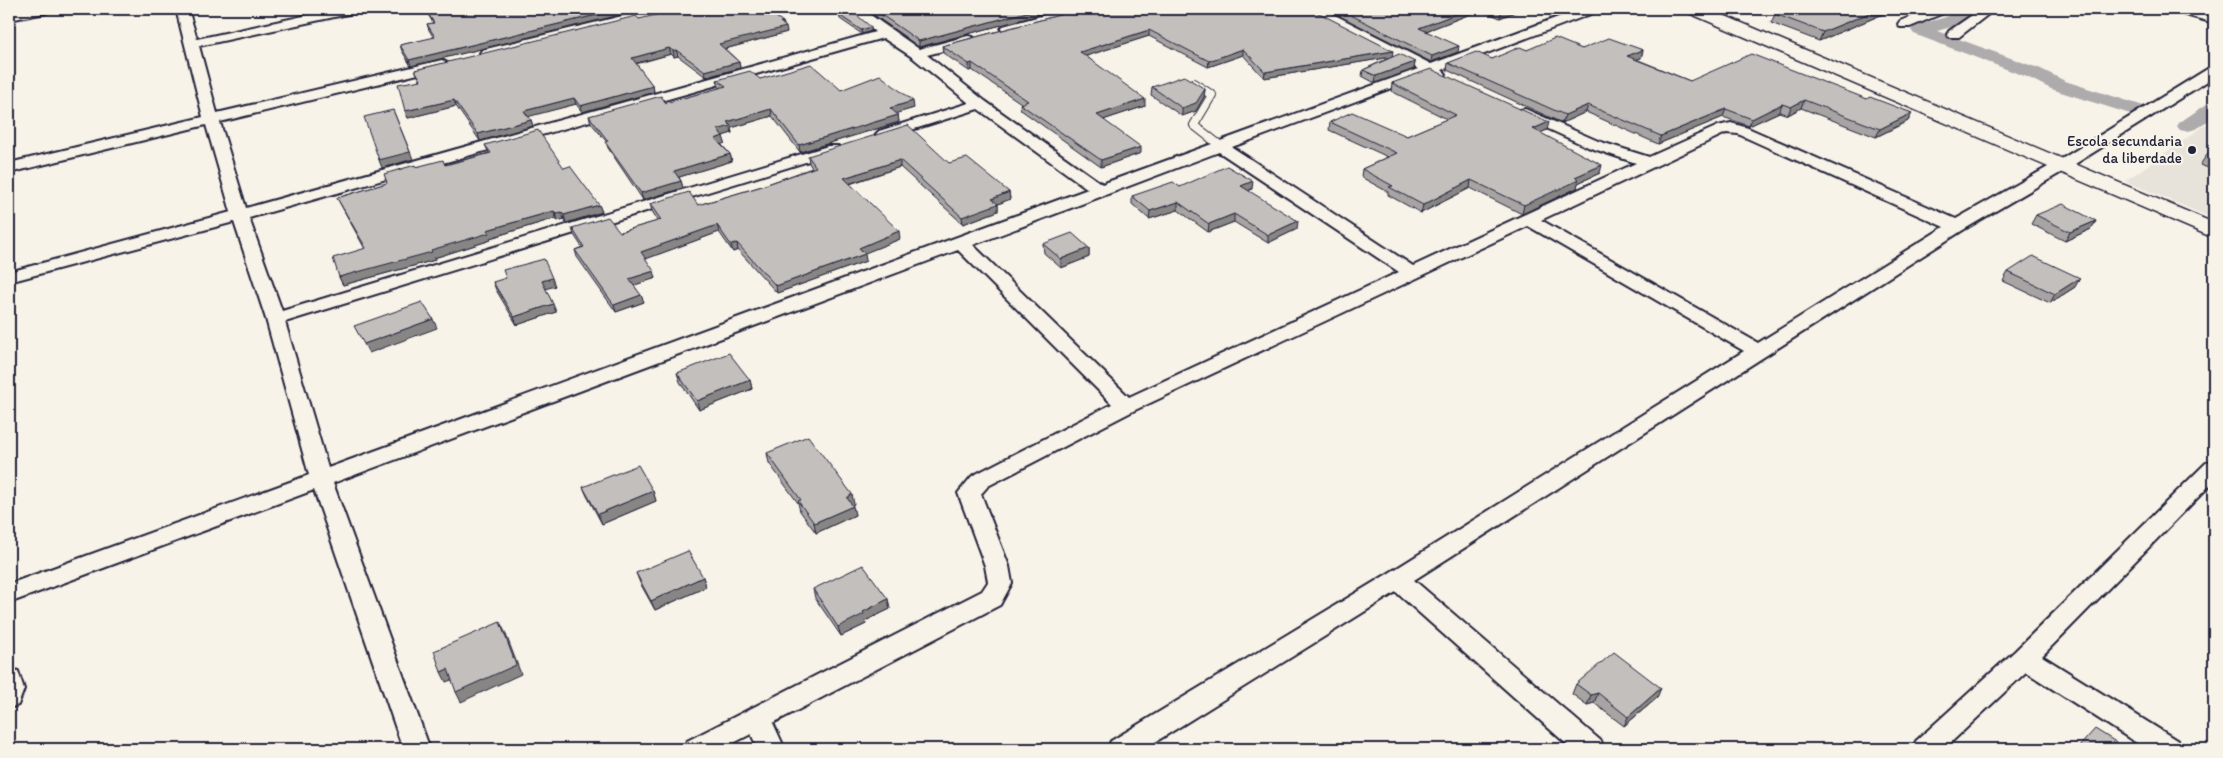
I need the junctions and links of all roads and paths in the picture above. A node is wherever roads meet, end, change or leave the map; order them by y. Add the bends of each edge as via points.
1 (46, 9) edge
2 (182, 9) edge
3 (353, 9) edge
4 (666, 9) edge
5 (854, 9) edge
6 (1081, 9) edge
7 (1314, 9) edge
8 (1591, 9) edge
9 (1695, 9) edge
10 (1940, 9) edge
11 (1988, 9) edge
12 (2180, 9) edge
13 (9, 16) edge
14 (2214, 19) edge
15 (1905, 24) dead end
16 (999, 31) edge
17 (885, 34) junction
18 (1954, 34) dead end
19 (981, 36) edge
20 (190, 44) junction
21 (917, 54) junction
22 (472, 56) edge
23 (453, 61) edge
24 (1432, 70) junction
25 (2214, 71) edge
26 (1184, 77) edge
27 (1450, 78) edge
28 (980, 104) junction
29 (1512, 107) edge
30 (212, 121) junction
31 (866, 139) edge
32 (847, 145) edge
33 (1222, 147) junction
34 (1650, 163) junction
35 (2061, 166) junction
36 (9, 168) edge
37 (1099, 189) junction
38 (240, 215) junction
39 (1529, 220) junction
40 (1957, 226) junction
41 (2214, 231) edge
42 (961, 243) junction
43 (1412, 273) junction
44 (9, 277) edge
45 (275, 320) junction
46 (1758, 351) junction
47 (1126, 406) junction
48 (2214, 468) edge
49 (321, 480) junction
50 (1397, 579) junction
51 (9, 594) edge
52 (2024, 658) junction
53 (9, 680) edge
54 (9, 697) edge
55 (757, 719) junction
56 (416, 749) edge
57 (698, 749) edge
58 (772, 749) edge
59 (1121, 749) edge
60 (1591, 749) edge
61 (1926, 749) edge
62 (2168, 749) edge

1 - 13 street
2 - 20 street
3 - 20 street
4 - 22 street
5 - 17 street
6 - 16 street
7 - 24 street
8 - 24 street
9 - 35 street
10 - 15 street
11 - 18 street
12 - 14 street
17 - 21 street
17 - 38 street
19 - 21 street
20 - 30 street
21 - 28 street
23 - 30 street
24 - 27 street
24 - 33 street
25 - 35 street
26 - 33 lane via 1212,95 1194,125
28 - 31 street
28 - 37 street
29 - 34 street via 1593,144
30 - 36 street
30 - 38 street
32 - 45 street
33 - 37 street
33 - 43 street
34 - 39 street
34 - 40 street via 1723,129 1732,128
35 - 40 street
35 - 41 street
37 - 42 street
38 - 44 street
38 - 45 street
39 - 43 street
39 - 46 street
40 - 46 street
42 - 47 street
42 - 49 street
43 - 47 street
45 - 49 street
46 - 50 street
47 - 55 street via 980,481 969,492 997,566 1000,583 990,598
48 - 52 street
49 - 51 street
49 - 56 street
50 - 59 street
50 - 60 street
52 - 61 street
52 - 62 street
53 - 54 street
55 - 57 street
55 - 58 street

